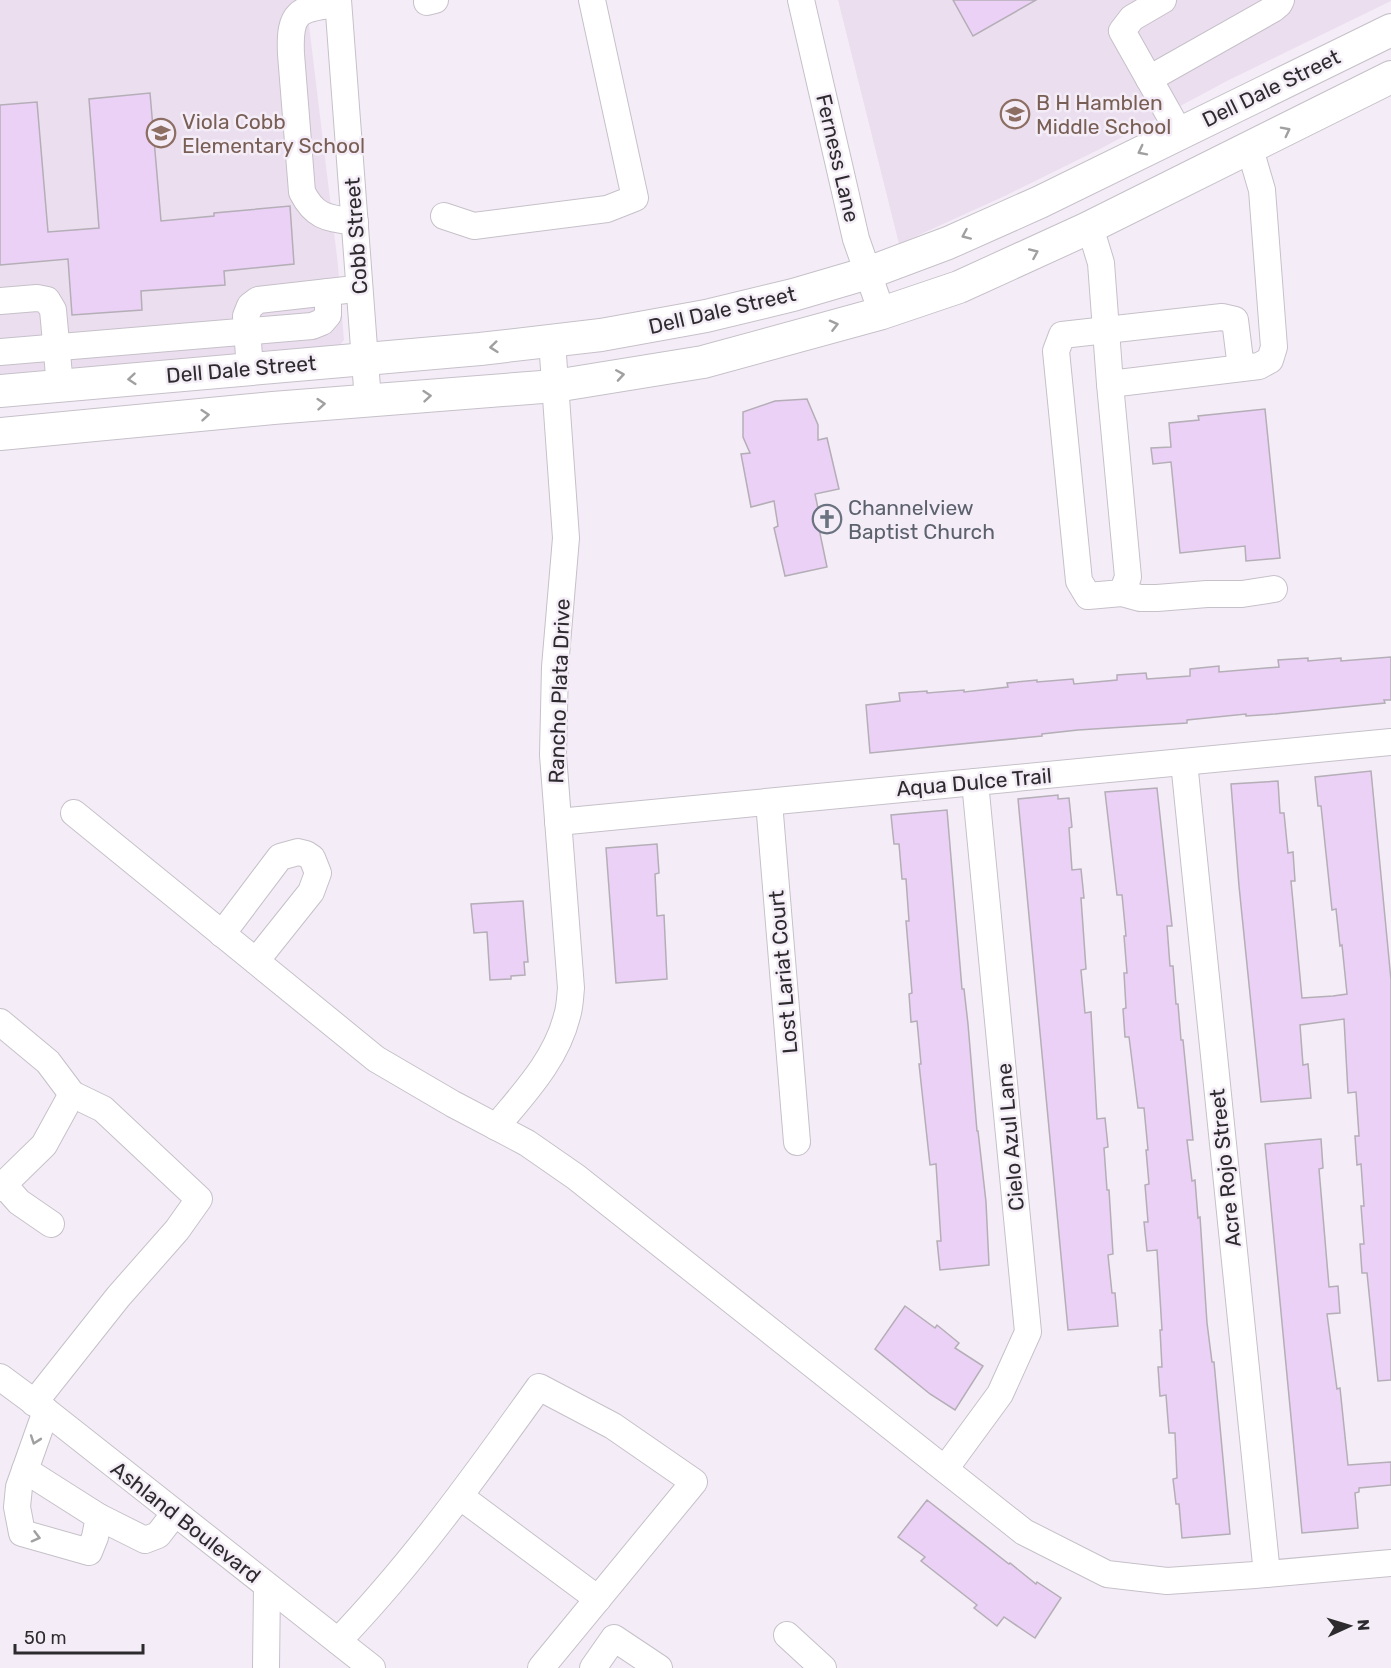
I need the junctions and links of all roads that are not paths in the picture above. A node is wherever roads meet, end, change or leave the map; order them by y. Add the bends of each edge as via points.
1 (592, 0) edge
2 (801, 0) edge
3 (1163, 0) edge
4 (1281, 0) edge
5 (338, 2) edge
6 (1391, 30) edge
7 (1391, 77) edge
8 (1149, 79) junction
9 (1179, 132) junction
10 (1250, 149) junction
11 (444, 216) dead end
12 (355, 222) junction
13 (1090, 227) junction
14 (868, 273) junction
15 (360, 288) junction
16 (0, 300) edge
17 (882, 313) junction
18 (247, 330) junction
19 (1106, 331) junction
20 (552, 341) junction
21 (57, 347) junction
22 (0, 352) edge
23 (366, 358) junction
24 (1241, 368) junction
25 (250, 369) junction
26 (1110, 384) junction
27 (60, 386) junction
28 (555, 386) junction
29 (0, 391) edge
30 (368, 401) junction
31 (64, 428) junction
32 (0, 434) edge
33 (1274, 590) dead end
34 (1122, 593) junction
35 (1391, 742) edge
36 (1184, 762) junction
37 (975, 782) junction
38 (769, 801) junction
39 (74, 813) dead end
40 (558, 822) junction
41 (222, 934) junction
42 (256, 961) junction
43 (0, 1022) edge
44 (72, 1094) junction
45 (496, 1127) junction
46 (797, 1142) dead end
47 (2, 1187) edge
48 (51, 1224) dead end
49 (0, 1377) edge
50 (40, 1407) junction
51 (25, 1470) junction
52 (945, 1470) junction
53 (461, 1497) junction
54 (175, 1513) junction
55 (99, 1516) junction
56 (1391, 1563) edge
57 (1267, 1574) junction
58 (267, 1586) junction
59 (598, 1599) junction
60 (787, 1635) dead end
61 (338, 1641) junction
62 (266, 1668) edge
63 (372, 1668) edge
64 (541, 1668) edge
65 (592, 1668) edge
66 (659, 1668) edge
67 (823, 1668) edge

1 - 11 street via 635,198 607,209 474,226
2 - 14 street, Ferness Lane via 856,239
3 - 8 street via 1132,18 1122,31
4 - 8 street via 1274,9
5 - 12 street, Cobb Street
5 - 12 street via 305,9 296,18 290,34 291,54 303,192 318,213
6 - 9 main road, Dell Dale Street
10 -> 7 main road, Dell Dale Street
8 - 9 street
9 - 10 main road
9 -> 14 main road, Dell Dale Street via 1040,202
10 - 13 main road, Dell Dale Street
10 - 24 street via 1262,190 1274,347 1270,360
12 - 15 street, Cobb Street
17 -> 13 main road, Dell Dale Street via 959,287
13 - 19 street via 1101,263
14 - 17 street, Ferness Lane
14 - 20 main road, Dell Dale Street via 706,316
15 - 18 street via 328,292 328,315 312,326
15 - 23 street, Cobb Street
16 - 21 street via 47,300 53,310
28 -> 17 main road, Dell Dale Street via 703,362
18 - 21 street
18 - 25 street
19 - 24 street via 1222,317 1235,320
19 - 26 street
19 - 34 street via 1062,335 1056,351 1079,581 1088,596
20 -> 23 main road, Dell Dale Street
20 - 28 street, Rancho Plata Drive
21 - 22 street
21 - 27 street
23 - 25 main road, Dell Dale Street
23 - 30 street, Cobb Street
24 - 26 street
25 -> 27 main road, Dell Dale Street
26 - 34 street via 1128,577
27 - 29 main road, Dell Dale Street
27 - 31 main road
30 -> 28 main road, Dell Dale Street
28 - 40 street, Rancho Plata Drive via 566,538 555,667 553,755
31 -> 30 main road, Dell Dale Street
31 - 32 main road, Dell Dale Street
33 - 34 street via 1156,598
35 - 36 street, Aqua Dulce Trail
36 - 37 street, Aqua Dulce Trail
36 - 57 street, Acre Rojo Street
37 - 38 street, Aqua Dulce Trail
37 - 52 street, Cielo Azul Lane via 1028,1332 1000,1394
38 - 40 street, Aqua Dulce Trail
38 - 46 street, Lost Lariat Court
39 - 41 street
40 - 45 street, Rancho Plata Drive via 571,988 568,1016 543,1069
41 - 42 street
41 - 42 street via 280,857 298,852 312,858 318,873 311,892
42 - 45 street via 376,1059
43 - 44 street via 48,1062
44 - 47 street via 44,1145
44 - 50 street via 103,1109 200,1198 118,1297
45 - 52 street via 576,1177
47 - 48 street
49 - 50 street, Ashland Boulevard
50 -> 51 street
50 - 54 street, Ashland Boulevard
51 - 55 street
51 -> 55 street via 17,1508 22,1533 89,1552
52 - 57 street via 1024,1532 1107,1574 1167,1581
53 - 59 street
53 - 59 street via 539,1387 613,1426 694,1482
53 - 61 street via 367,1612
54 - 55 street via 158,1535 145,1540
54 - 58 street, Ashland Boulevard
56 - 57 street
58 - 61 street, Ashland Boulevard
58 - 62 street
59 - 64 street
60 - 67 street
61 - 63 street, Ashland Boulevard
65 - 66 street via 614,1638

